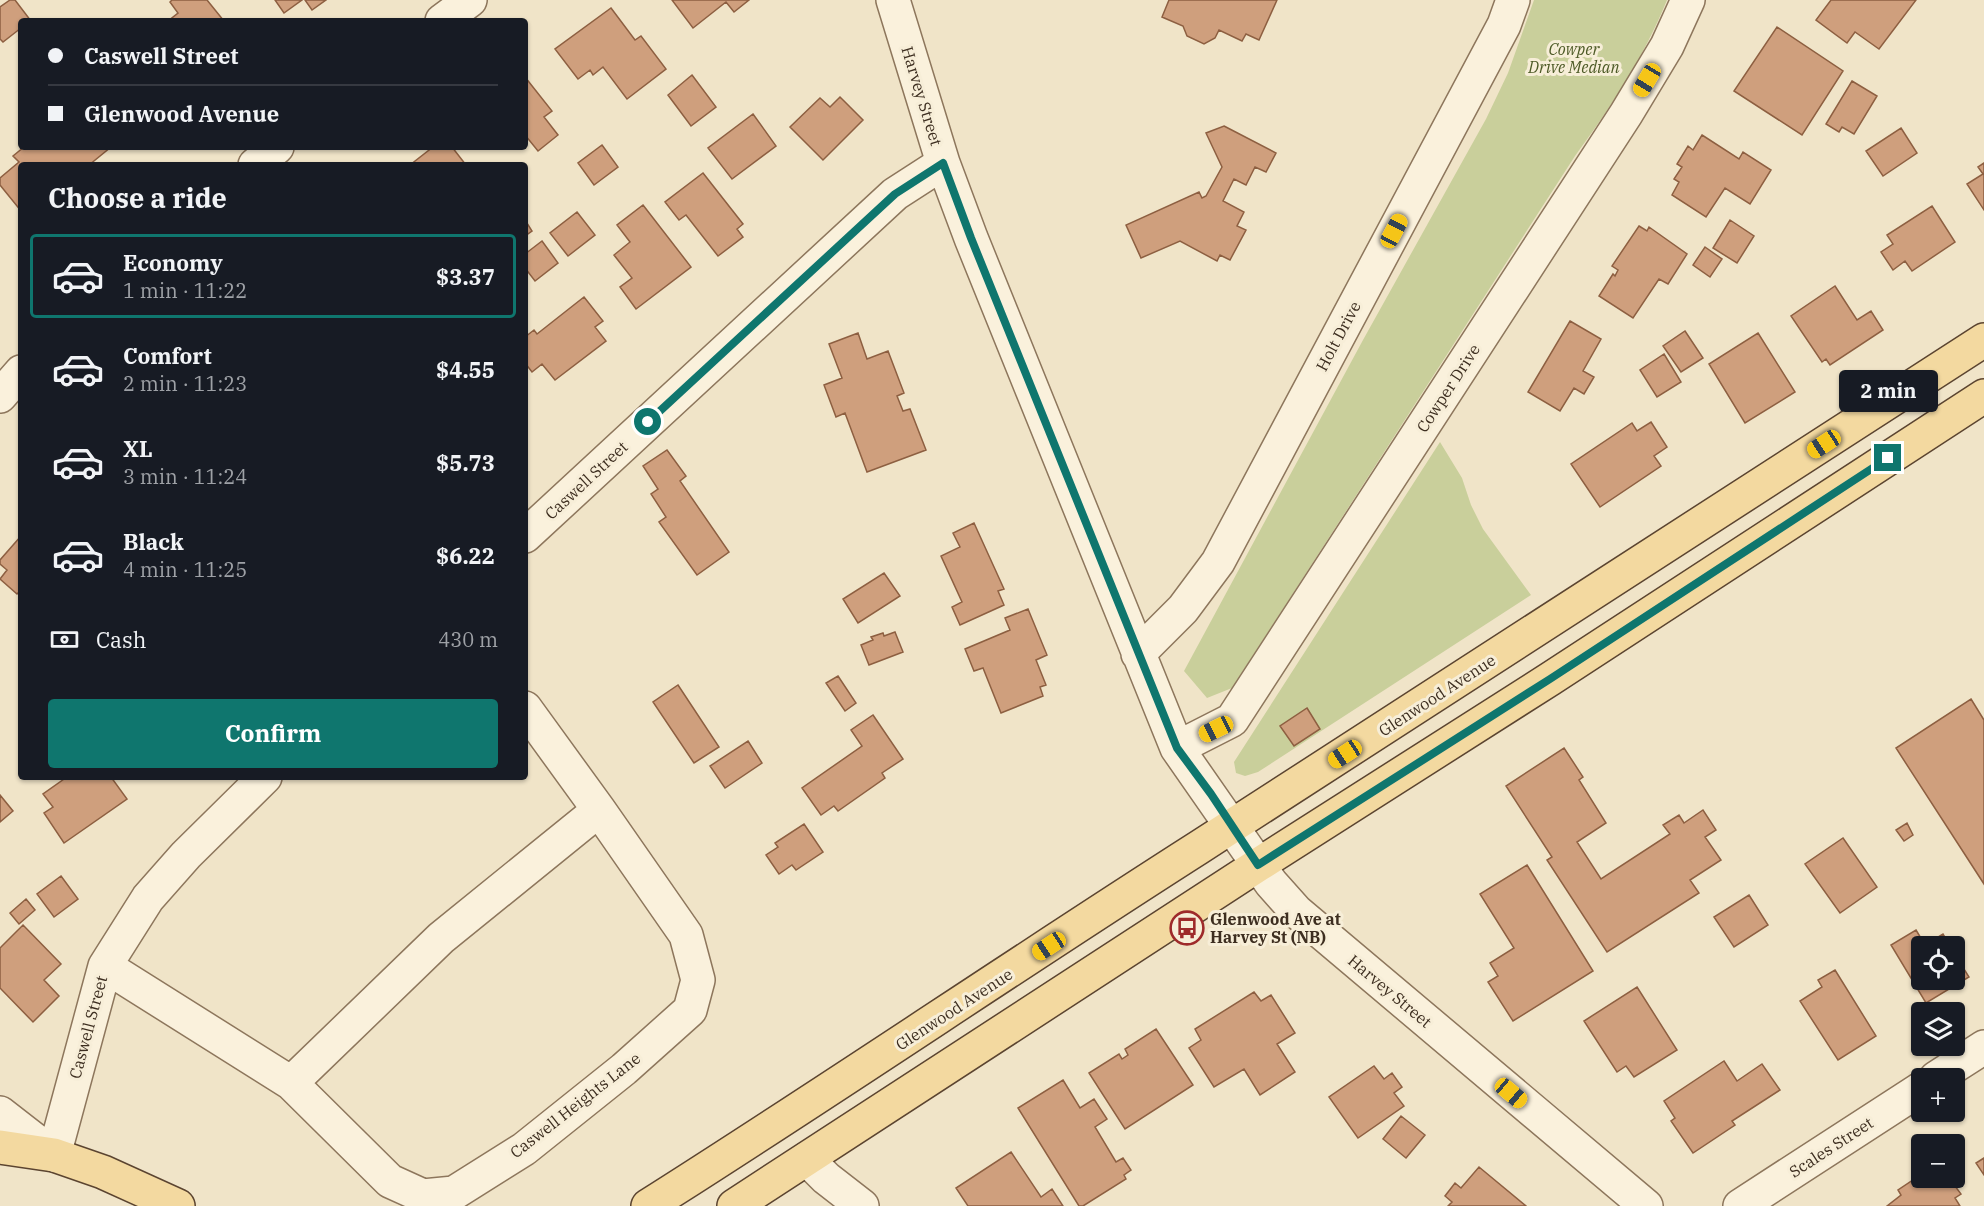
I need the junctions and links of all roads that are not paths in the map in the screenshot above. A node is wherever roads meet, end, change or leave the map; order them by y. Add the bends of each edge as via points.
1 (470, 0) edge
2 (893, 0) edge
3 (1513, 0) edge
4 (1688, 0) edge
5 (446, 18) edge
6 (273, 150) edge
7 (259, 162) edge
8 (943, 163) junction
9 (1984, 340) edge
10 (18, 375) edge
11 (0, 396) edge
12 (1984, 396) edge
13 (528, 533) edge
14 (1138, 654) junction
15 (528, 712) edge
16 (1177, 748) junction
17 (262, 780) edge
18 (599, 810) junction
19 (1232, 826) junction
20 (1258, 865) junction
21 (105, 966) junction
22 (1984, 1047) edge
23 (1951, 1068) edge
24 (291, 1083) junction
25 (1911, 1095) edge
26 (0, 1113) edge
27 (0, 1147) edge
28 (54, 1155) junction
29 (807, 1160) junction
30 (847, 1202) edge
31 (130, 1206) edge
32 (178, 1206) edge
33 (648, 1206) edge
34 (734, 1206) edge
35 (1646, 1206) edge
36 (1740, 1206) edge

1 - 5 street
2 - 8 street, Harvey Street
3 - 14 street, Holt Drive via 1504,25 1218,562 1183,609
4 - 16 street, Cowper Drive via 1667,46 1626,114 1232,720
6 - 7 street
8 - 13 street, Caswell Street via 895,194
8 - 14 street, Harvey Street
9 - 19 main road, Glenwood Avenue
10 - 11 street
12 - 20 main road
14 - 16 street, Harvey Street
15 - 18 street, Caswell Heights Lane
16 - 19 street, Harvey Street
17 - 21 street, Caswell Street via 148,898
18 - 24 street via 441,938
18 - 24 street, Caswell Heights Lane via 686,935 698,980 690,1010 624,1069 524,1149 454,1193 423,1196 390,1181
19 - 20 street, Harvey Street
19 - 33 main road, Glenwood Avenue
20 - 29 main road
20 - 35 street, Harvey Street via 1296,911
21 - 24 street, Caswell Heights Lane
21 - 28 street, Caswell Street
22 - 23 street
25 - 36 street, Scales Street
26 - 28 street
27 - 28 main road
28 - 31 main road
28 - 32 main road
29 - 30 street
29 - 34 main road

